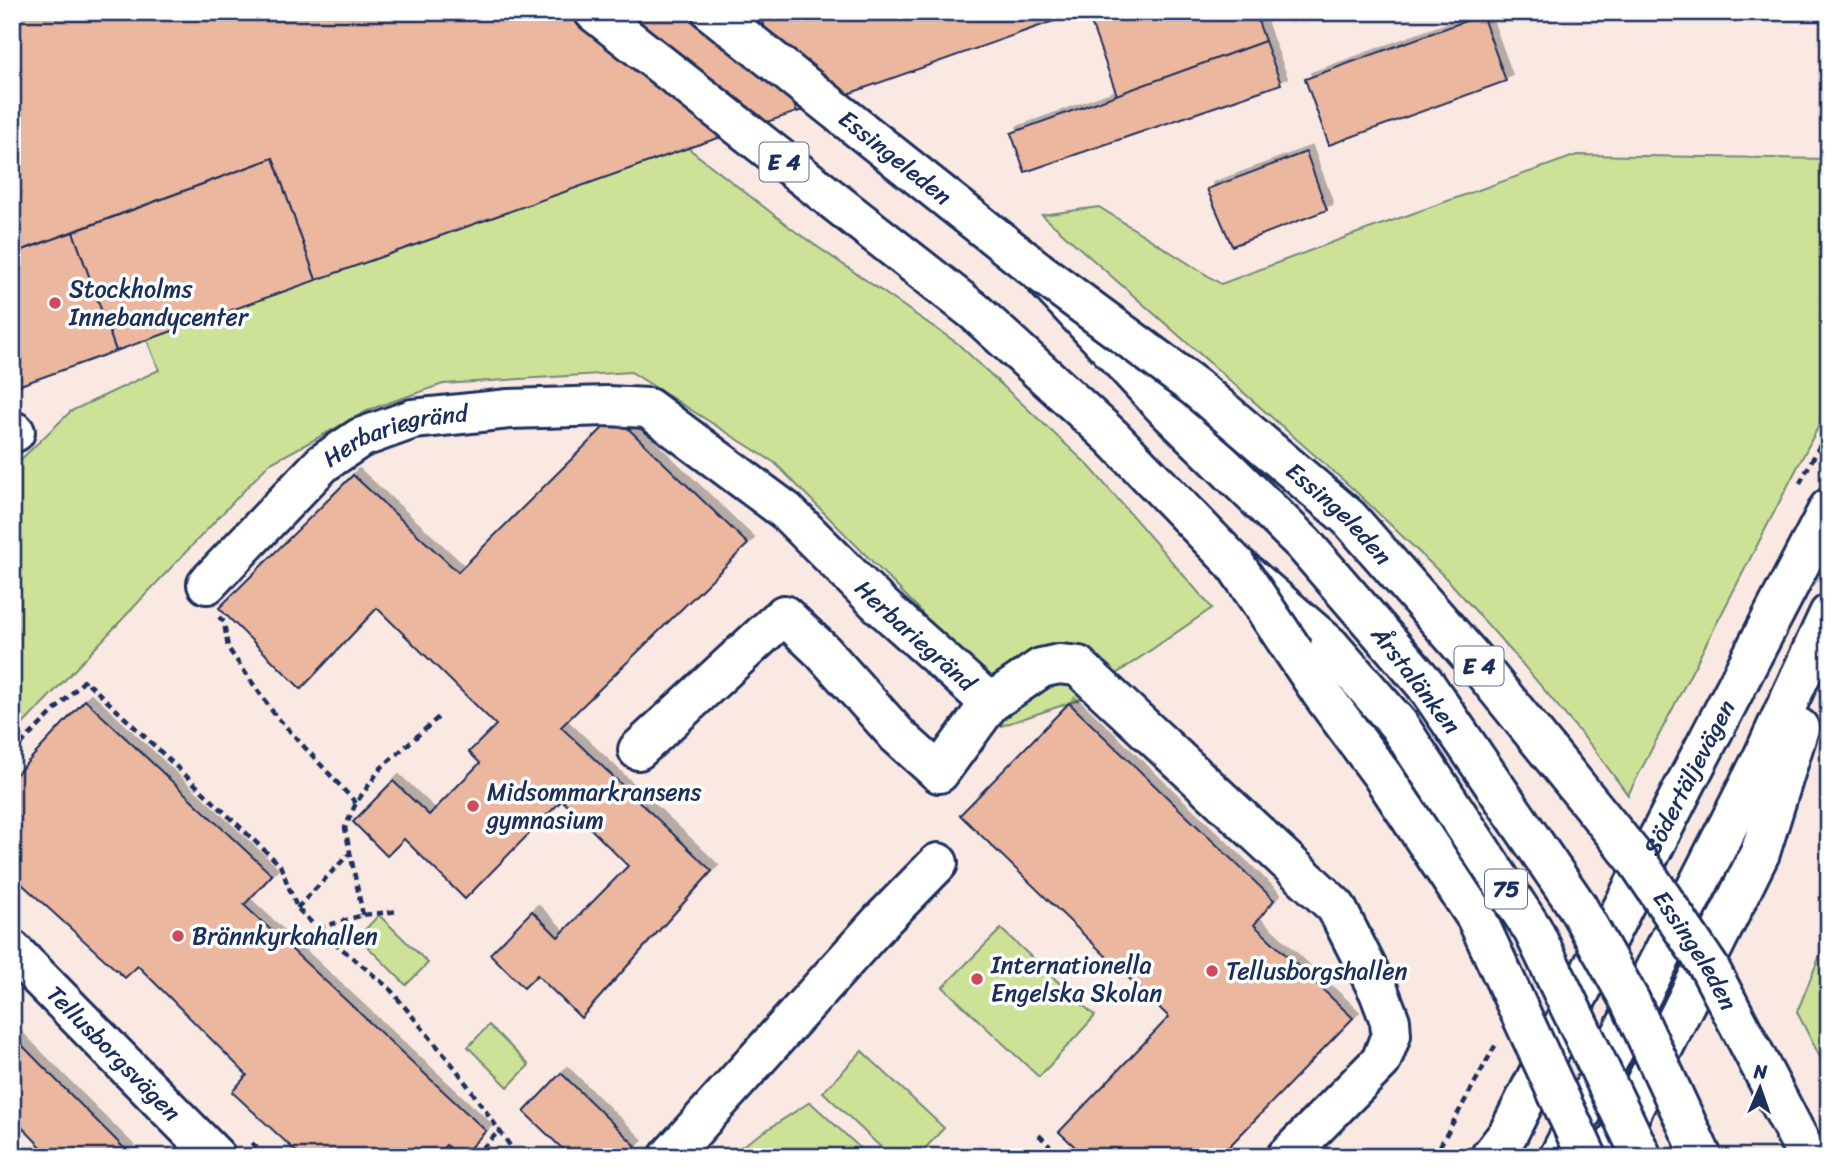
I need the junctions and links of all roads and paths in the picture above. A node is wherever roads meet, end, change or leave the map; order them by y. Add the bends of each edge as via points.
1 (594, 12) edge
2 (712, 12) edge
3 (1038, 271) junction
4 (1829, 508) edge
5 (1235, 564) junction
6 (207, 584) joint
7 (1829, 614) edge
8 (1829, 636) edge
9 (990, 703) junction
10 (441, 715) dead end
11 (638, 750) dead end
12 (12, 753) edge
13 (356, 803) junction
14 (350, 853) junction
15 (938, 863) dead end
16 (297, 908) junction
17 (399, 911) dead end
18 (363, 915) junction
19 (317, 928) junction
20 (12, 950) edge
21 (500, 1129) junction
22 (1039, 1135) dead end
23 (1500, 1149) edge
24 (216, 1157) edge
25 (474, 1157) edge
26 (518, 1157) edge
27 (668, 1157) edge
28 (1060, 1157) edge
29 (1286, 1157) edge
30 (1559, 1157) edge
31 (1587, 1157) edge
32 (1609, 1157) edge
33 (1642, 1157) edge
34 (1702, 1157) edge
35 (1808, 1157) edge

1 - 5 main road, E 4 via 974,311 1112,437
2 - 3 main road, Essingeleden / E 4
3 - 34 main road, Årstalänken / 75, bridge via 1166,409 1303,543 1425,684 1577,906 1630,1001
3 - 35 main road, Essingeleden / E 4, bridge via 1195,387 1349,518 1479,666 1638,862 1710,969
4 - 23 main road, Södertäljevägen
5 - 31 main road, E 4, bridge via 1476,917
5 - 33 main road, Årstalänken / 75, bridge via 1329,646 1398,724 1533,930
6 - 9 main road, Herbariegränd via 323,463 360,438 414,419 468,413 607,405 648,408 786,511 877,602
6 - 13 path via 200,595 224,622 228,648 275,715
7 - 30 main road via 1763,757
8 - 32 main road via 1760,853
9 - 11 main road via 939,773 784,615
9 - 29 main road, Herbariegränd via 1041,668 1078,666 1336,906 1379,992 1391,1035 1381,1061
10 - 13 path via 381,768
12 - 16 path via 85,680 280,865
13 - 14 path via 345,828
14 - 16 path
14 - 18 path
15 - 27 main road
16 - 19 path
17 - 18 path
18 - 19 path
19 - 21 path via 389,988
20 - 24 main road, Tellusborgsvägen
21 - 25 path
21 - 26 path
22 - 28 path

